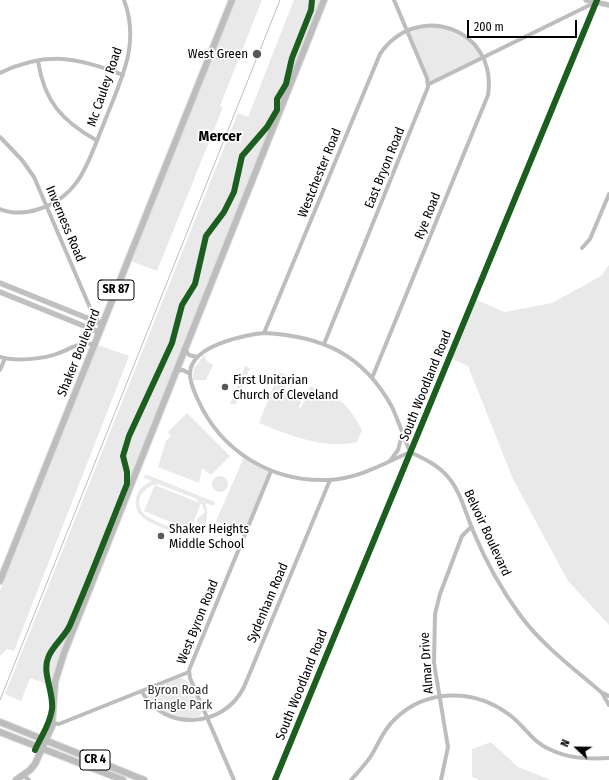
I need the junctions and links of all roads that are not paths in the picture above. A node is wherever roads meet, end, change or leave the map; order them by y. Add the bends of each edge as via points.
1 (124, 0) edge
2 (232, 0) edge
3 (324, 0) edge
4 (394, 0) edge
5 (586, 0) edge
6 (596, 1) edge
7 (609, 5) edge
8 (407, 30) junction
9 (484, 58) junction
10 (38, 61) junction
11 (0, 73) edge
12 (123, 75) junction
13 (429, 84) junction
14 (0, 137) edge
15 (96, 140) junction
16 (609, 194) edge
17 (47, 206) junction
18 (0, 209) edge
19 (582, 248) dead end
20 (0, 283) edge
21 (0, 292) edge
22 (87, 318) junction
23 (102, 324) junction
24 (84, 326) junction
25 (99, 332) junction
26 (264, 333) junction
27 (324, 344) junction
28 (94, 345) junction
29 (185, 349) junction
30 (197, 357) junction
31 (2, 358) edge
32 (0, 370) edge
33 (176, 371) junction
34 (190, 374) junction
35 (372, 378) junction
36 (402, 434) junction
37 (410, 452) junction
38 (390, 461) junction
39 (271, 471) junction
40 (330, 480) junction
41 (471, 527) junction
42 (0, 581) edge
43 (189, 672) junction
44 (142, 692) junction
45 (601, 692) junction
46 (439, 696) junction
47 (609, 696) edge
48 (609, 705) edge
49 (208, 718) junction
50 (0, 722) edge
51 (53, 723) junction
52 (0, 732) edge
53 (46, 740) junction
54 (43, 748) junction
55 (609, 758) edge
56 (24, 775) junction
57 (16, 780) edge
58 (29, 780) edge
59 (123, 780) edge
60 (144, 780) edge
61 (234, 780) edge
62 (275, 780) edge
63 (351, 780) edge
64 (441, 780) edge

1 - 12 street, Mc Cauley Road via 128,11 130,53
2 - 23 main road, Shaker Boulevard / SR 87
3 - 29 main road
4 - 8 street
5 - 6 street
6 - 7 street
6 - 9 street
6 - 37 street, South Woodland Road
8 - 9 street via 425,25 450,28 470,39
8 - 13 street
8 - 26 street, Westchester Road via 393,39 378,58
9 - 13 street
9 - 35 street, Rye Road via 489,80 485,104
10 - 11 street via 14,66
10 - 12 street via 75,59
10 - 15 street via 44,87 59,113 68,123
12 - 15 street, Mc Cauley Road
13 - 27 street, East Bryon Road
14 - 17 street, Inverness Road via 34,177
15 - 17 street, Mc Cauley Road via 81,177 61,200
16 - 19 street via 590,238
17 - 18 street, Mc Cauley Road via 19,212
17 - 23 street, Inverness Road via 91,310
20 - 22 street
21 - 24 street
22 - 23 street
22 - 24 street via 89,324
23 - 25 main road, Shaker Boulevard / SR 87
24 - 25 street
25 - 28 main road, Shaker Boulevard / SR 87
26 - 27 street via 293,335
26 - 30 street via 228,341
27 - 35 street via 352,360
28 - 31 street via 83,343 60,353 42,357
28 - 42 main road, Shaker Boulevard / SR 87
29 - 30 street via 189,355
29 - 33 main road
30 - 34 street
31 - 32 street
33 - 34 street via 183,370
33 - 51 main road via 62,658 56,682
34 - 39 street via 193,390 221,436 244,456
35 - 36 street via 393,409
36 - 37 street
36 - 38 street via 398,450
37 - 38 street
37 - 41 street, Belvoir Boulevard via 431,462 448,477
37 - 62 street, South Woodland Road
38 - 40 street via 367,472
39 - 40 street via 302,479
39 - 43 street, West Byron Road
40 - 49 street, Sydenham Road via 241,693 228,708
41 - 45 street, Belvoir Boulevard via 485,559 521,616 540,638
41 - 46 street, Almar Drive via 462,536 434,614 433,649
43 - 44 street
43 - 49 street, West Byron Road
44 - 49 street via 150,703 168,715 187,720
44 - 51 street via 59,724
45 - 47 street, Belvoir Boulevard
45 - 48 street
46 - 55 street via 464,696 500,708 540,744 565,755 577,758
46 - 63 street via 416,705 393,721 371,756
46 - 64 street, Almar Drive via 448,747
49 - 61 street, West Byron Road
50 - 53 main road, CR 4
51 - 53 main road
52 - 54 main road, CR 4
53 - 54 main road
53 - 60 main road, CR 4
54 - 56 main road via 33,767
54 - 59 main road, CR 4
56 - 57 main road
56 - 58 street

